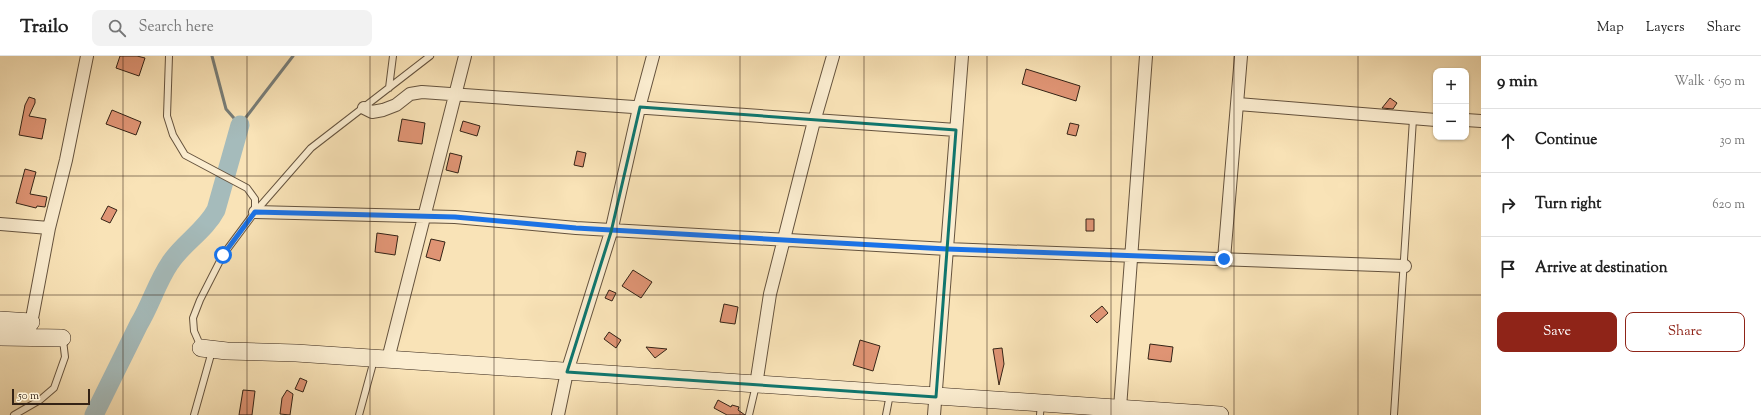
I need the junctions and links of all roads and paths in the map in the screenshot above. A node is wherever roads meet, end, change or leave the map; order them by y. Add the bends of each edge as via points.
1 (87, 56) edge
2 (169, 56) edge
3 (393, 56) edge
4 (430, 56) edge
5 (465, 56) edge
6 (654, 56) edge
7 (833, 56) edge
8 (962, 56) edge
9 (1146, 56) edge
10 (1241, 56) edge
11 (390, 88) junction
12 (456, 94) junction
13 (1238, 104) junction
14 (640, 107) junction
15 (364, 108) junction
16 (1413, 119) junction
17 (815, 120) junction
18 (1433, 120) edge
19 (1469, 120) edge
20 (1481, 121) edge
21 (956, 130) junction
22 (255, 212) junction
23 (425, 216) junction
24 (0, 224) edge
25 (49, 228) junction
26 (611, 230) junction
27 (784, 240) junction
28 (947, 249) junction
29 (1131, 256) junction
30 (1224, 259) junction
31 (1405, 266) junction
32 (0, 320) edge
33 (31, 322) junction
34 (0, 337) edge
35 (62, 338) joint
36 (28, 339) junction
37 (207, 349) junction
38 (381, 359) junction
39 (567, 372) junction
40 (756, 385) junction
41 (890, 394) junction
42 (936, 397) junction
43 (1120, 408) junction
44 (1040, 409) edge
45 (14, 415) edge
46 (194, 415) edge
47 (359, 415) edge
48 (558, 415) edge
49 (749, 415) edge
50 (886, 415) edge
51 (934, 415) edge
52 (1220, 415) edge
53 (1394, 415) edge

1 - 25 street
2 - 22 lane via 167,116 173,135 185,155 247,188 255,199
3 - 11 lane
4 - 11 lane
5 - 12 street
6 - 14 street
7 - 17 street
8 - 21 street
9 - 29 street
10 - 13 street
11 - 15 lane
12 - 14 street
12 - 15 street via 422,92 410,94 396,105 383,110 372,112
12 - 23 street
13 - 16 street
13 - 30 street
14 - 17 street
14 - 26 street
15 - 22 lane via 311,148
16 - 18 street
16 - 31 lane
17 - 21 street
17 - 27 street
19 - 20 street
21 - 28 street
22 - 23 street
22 - 37 lane via 223,255 193,318 194,331
23 - 26 street
23 - 38 street
24 - 25 street
25 - 33 street
26 - 27 street
26 - 39 street
27 - 28 street
27 - 40 street via 770,294
28 - 29 street
28 - 42 street
29 - 30 street
29 - 43 street
30 - 31 street
31 - 53 lane
32 - 33 street
33 - 36 street
34 - 36 street
35 - 36 street
35 - 45 lane via 65,357 54,388 40,400
37 - 38 street
37 - 46 lane
38 - 39 street
38 - 47 lane
39 - 40 street
39 - 48 street
40 - 41 street
40 - 49 lane
41 - 42 street
41 - 50 lane
42 - 44 street
42 - 51 street
43 - 44 street
43 - 52 street

